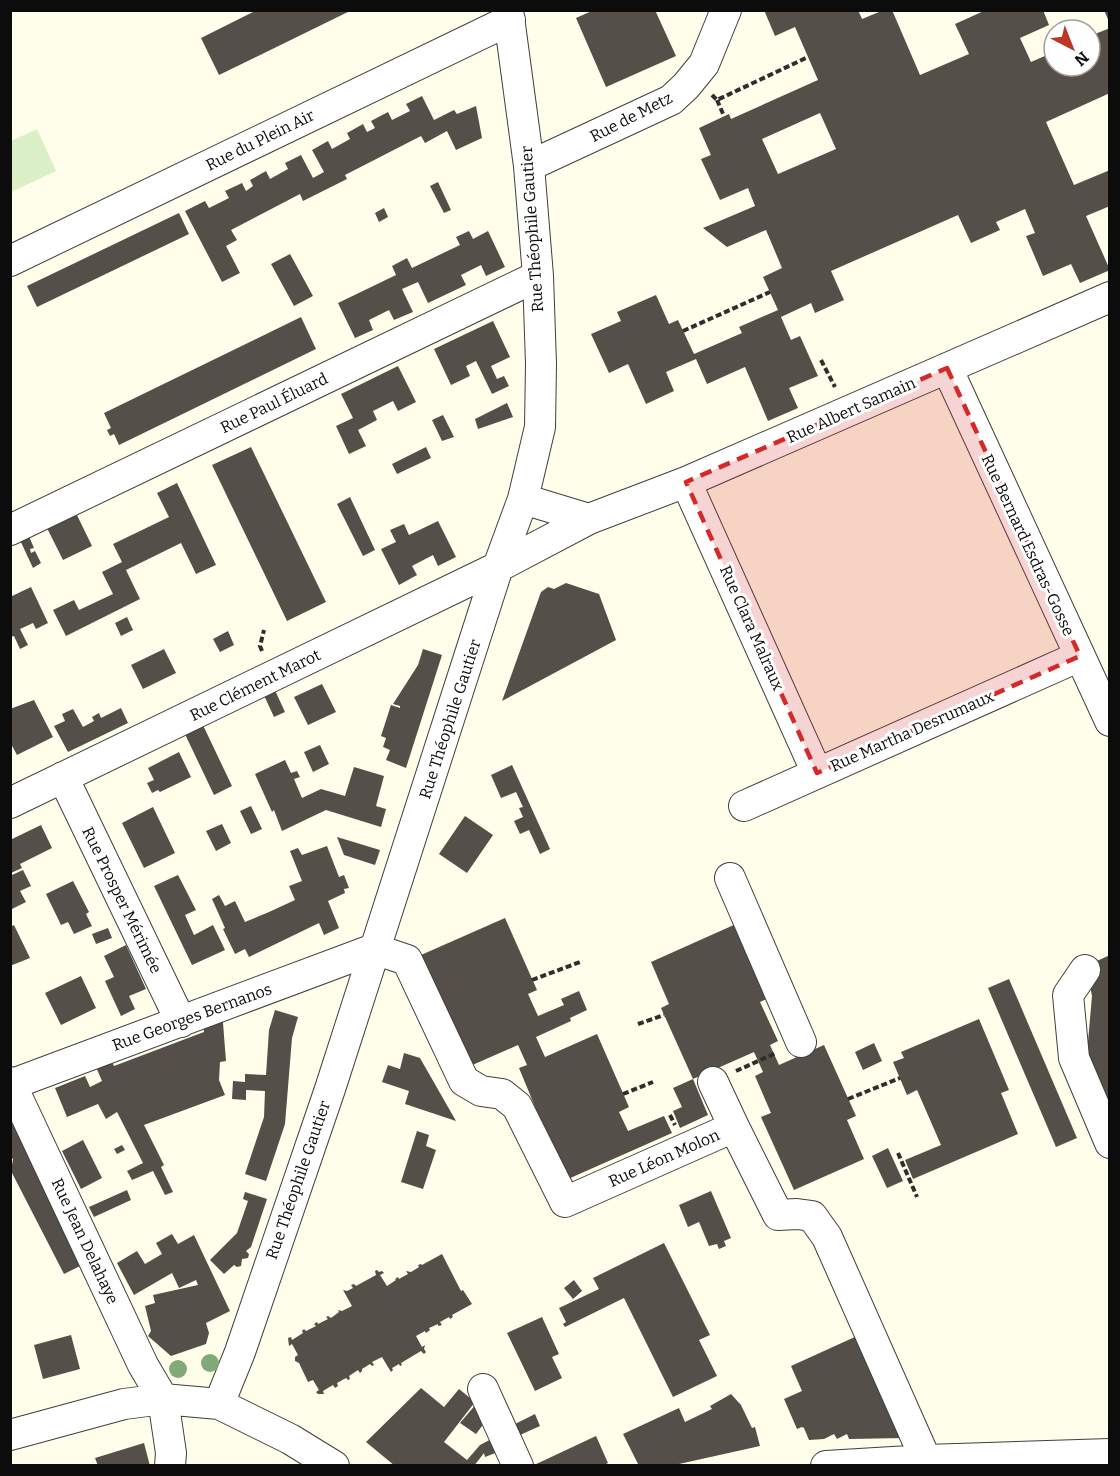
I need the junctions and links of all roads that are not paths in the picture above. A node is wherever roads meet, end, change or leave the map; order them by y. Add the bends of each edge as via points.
1 (726, 10) edge
2 (509, 15) edge
3 (529, 166) junction
4 (10, 261) edge
5 (538, 276) junction
6 (1110, 297) edge
7 (947, 368) junction
8 (686, 482) junction
9 (523, 499) junction
10 (589, 519) junction
11 (10, 530) edge
12 (498, 567) junction
13 (1080, 656) junction
14 (1110, 721) edge
15 (818, 773) junction
16 (63, 777) junction
17 (10, 802) edge
18 (744, 806) dead end
19 (730, 878) dead end
20 (374, 949) junction
21 (1085, 970) dead end
22 (181, 1022) junction
23 (801, 1042) road end
24 (713, 1082) road end
25 (11, 1084) edge
26 (734, 1126) junction
27 (1110, 1143) edge
28 (483, 1389) dead end
29 (163, 1399) junction
30 (219, 1404) junction
31 (10, 1435) edge
32 (1110, 1454) edge
33 (926, 1460) junction
34 (170, 1466) edge
35 (334, 1466) edge
36 (518, 1466) edge
37 (826, 1466) edge

1 - 3 street, Rue de Metz via 704,64 671,100
2 - 3 street, Rue Théophile Gautier
2 - 4 street, Rue du Plein Air
3 - 5 street, Rue Théophile Gautier
5 - 9 street, Rue Théophile Gautier via 540,427
5 - 11 street, Rue Paul Éluard
6 - 7 street, Rue Albert Samain
7 - 8 street, Rue Albert Samain
7 - 13 street, Rue Bernard Esdras-Gosse
8 - 10 street, Rue Albert Samain
8 - 15 street, Rue Clara Malraux
9 - 10 street
9 - 12 street, Rue Théophile Gautier
10 - 12 street, Rue Clément Marot
12 - 16 street, Rue Clément Marot
12 - 20 street, Rue Théophile Gautier
13 - 14 street, Rue Bernard Esdras-Gosse
13 - 15 street, Rue Martha Desrumaux
15 - 18 street, Rue Martha Desrumaux
16 - 17 street, Rue Clément Marot
16 - 22 street, Rue Prosper Mérimée
19 - 23 street
20 - 22 street, Rue Georges Bernanos
20 - 26 street, Rue Léon Molon via 407,960 464,1081 481,1091 502,1094 517,1106 565,1202
20 - 30 street, Rue Théophile Gautier via 330,1089
21 - 27 street via 1068,995 1074,1058
22 - 25 street, Rue Georges Bernanos
24 - 26 street
25 - 29 street, Rue Jean Delahaye via 143,1365
26 - 33 street, Rue Léon Molon via 778,1215 812,1216 827,1237
28 - 36 street
29 - 30 street
29 - 31 street via 124,1404
29 - 34 street
30 - 35 street
32 - 33 street
33 - 37 street

